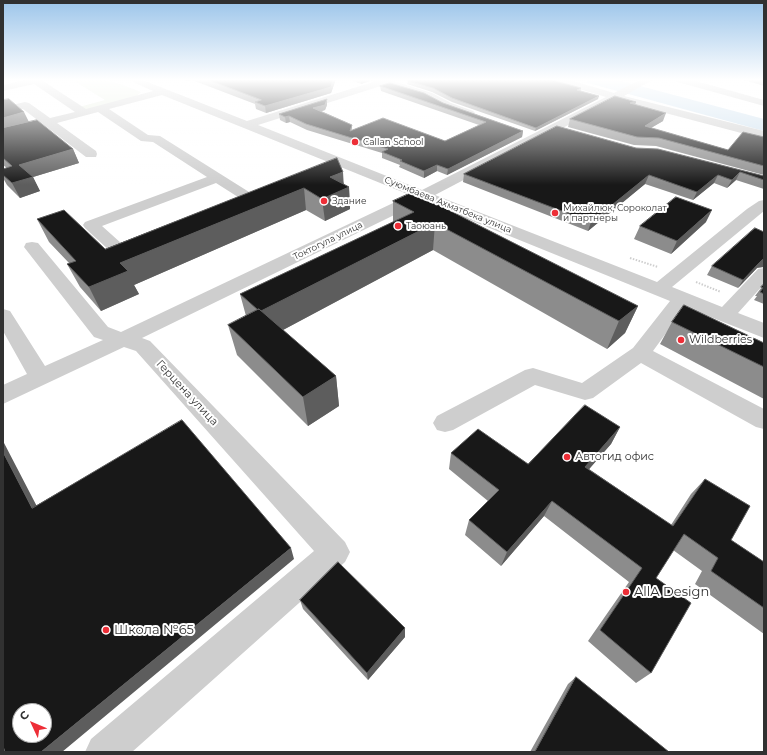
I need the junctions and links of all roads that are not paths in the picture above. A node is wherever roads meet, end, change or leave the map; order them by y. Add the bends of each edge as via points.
1 (35, 114) edge
2 (77, 114) edge
3 (109, 114) edge
4 (223, 114) edge
5 (280, 114) edge
6 (473, 114) edge
7 (580, 114) edge
8 (685, 114) edge
9 (481, 117) edge
10 (46, 125) junction
11 (247, 125) junction
12 (553, 128) junction
13 (523, 132) edge
14 (571, 133) edge
15 (764, 135) edge
16 (536, 137) junction
17 (91, 154) dead end
18 (218, 178) junction
19 (423, 195) junction
20 (764, 204) edge
21 (238, 214) edge
22 (32, 247) dead end
23 (151, 250) edge
24 (764, 273) edge
25 (659, 289) junction
26 (682, 298) junction
27 (3, 315) edge
28 (726, 315) junction
29 (764, 331) edge
30 (123, 339) junction
31 (640, 353) junction
32 (40, 378) junction
33 (3, 395) edge
34 (764, 420) edge
35 (445, 423) dead end
36 (104, 752) edge

1 - 10 street
2 - 10 street
3 - 18 street via 145,138 156,139
4 - 11 street, Суюмбаева Ахматбека улица
5 - 11 street
6 - 9 street
7 - 12 street, Токтогула улица
8 - 15 street
10 - 17 street
11 - 19 street, Суюмбаева Ахматбека улица
12 - 14 street
12 - 16 street, Токтогула улица
13 - 16 street
16 - 19 street, Токтогула улица
18 - 21 street via 260,205
18 - 23 street via 91,225 129,259
19 - 25 street, Суюмбаева Ахматбека улица
19 - 30 street, Токтогула улица
20 - 25 street
22 - 30 street, Герцена улица via 101,332
24 - 28 street
25 - 26 street, Суюмбаева Ахматбека улица
26 - 28 street, Суюмбаева Ахматбека улица
26 - 31 street
27 - 32 street
28 - 29 street, Суюмбаева Ахматбека улица
30 - 32 street, Токтогула улица
30 - 36 street, Герцена улица via 143,346 335,552
31 - 34 street
31 - 35 street via 586,392 533,376
32 - 33 street, Токтогула улица

